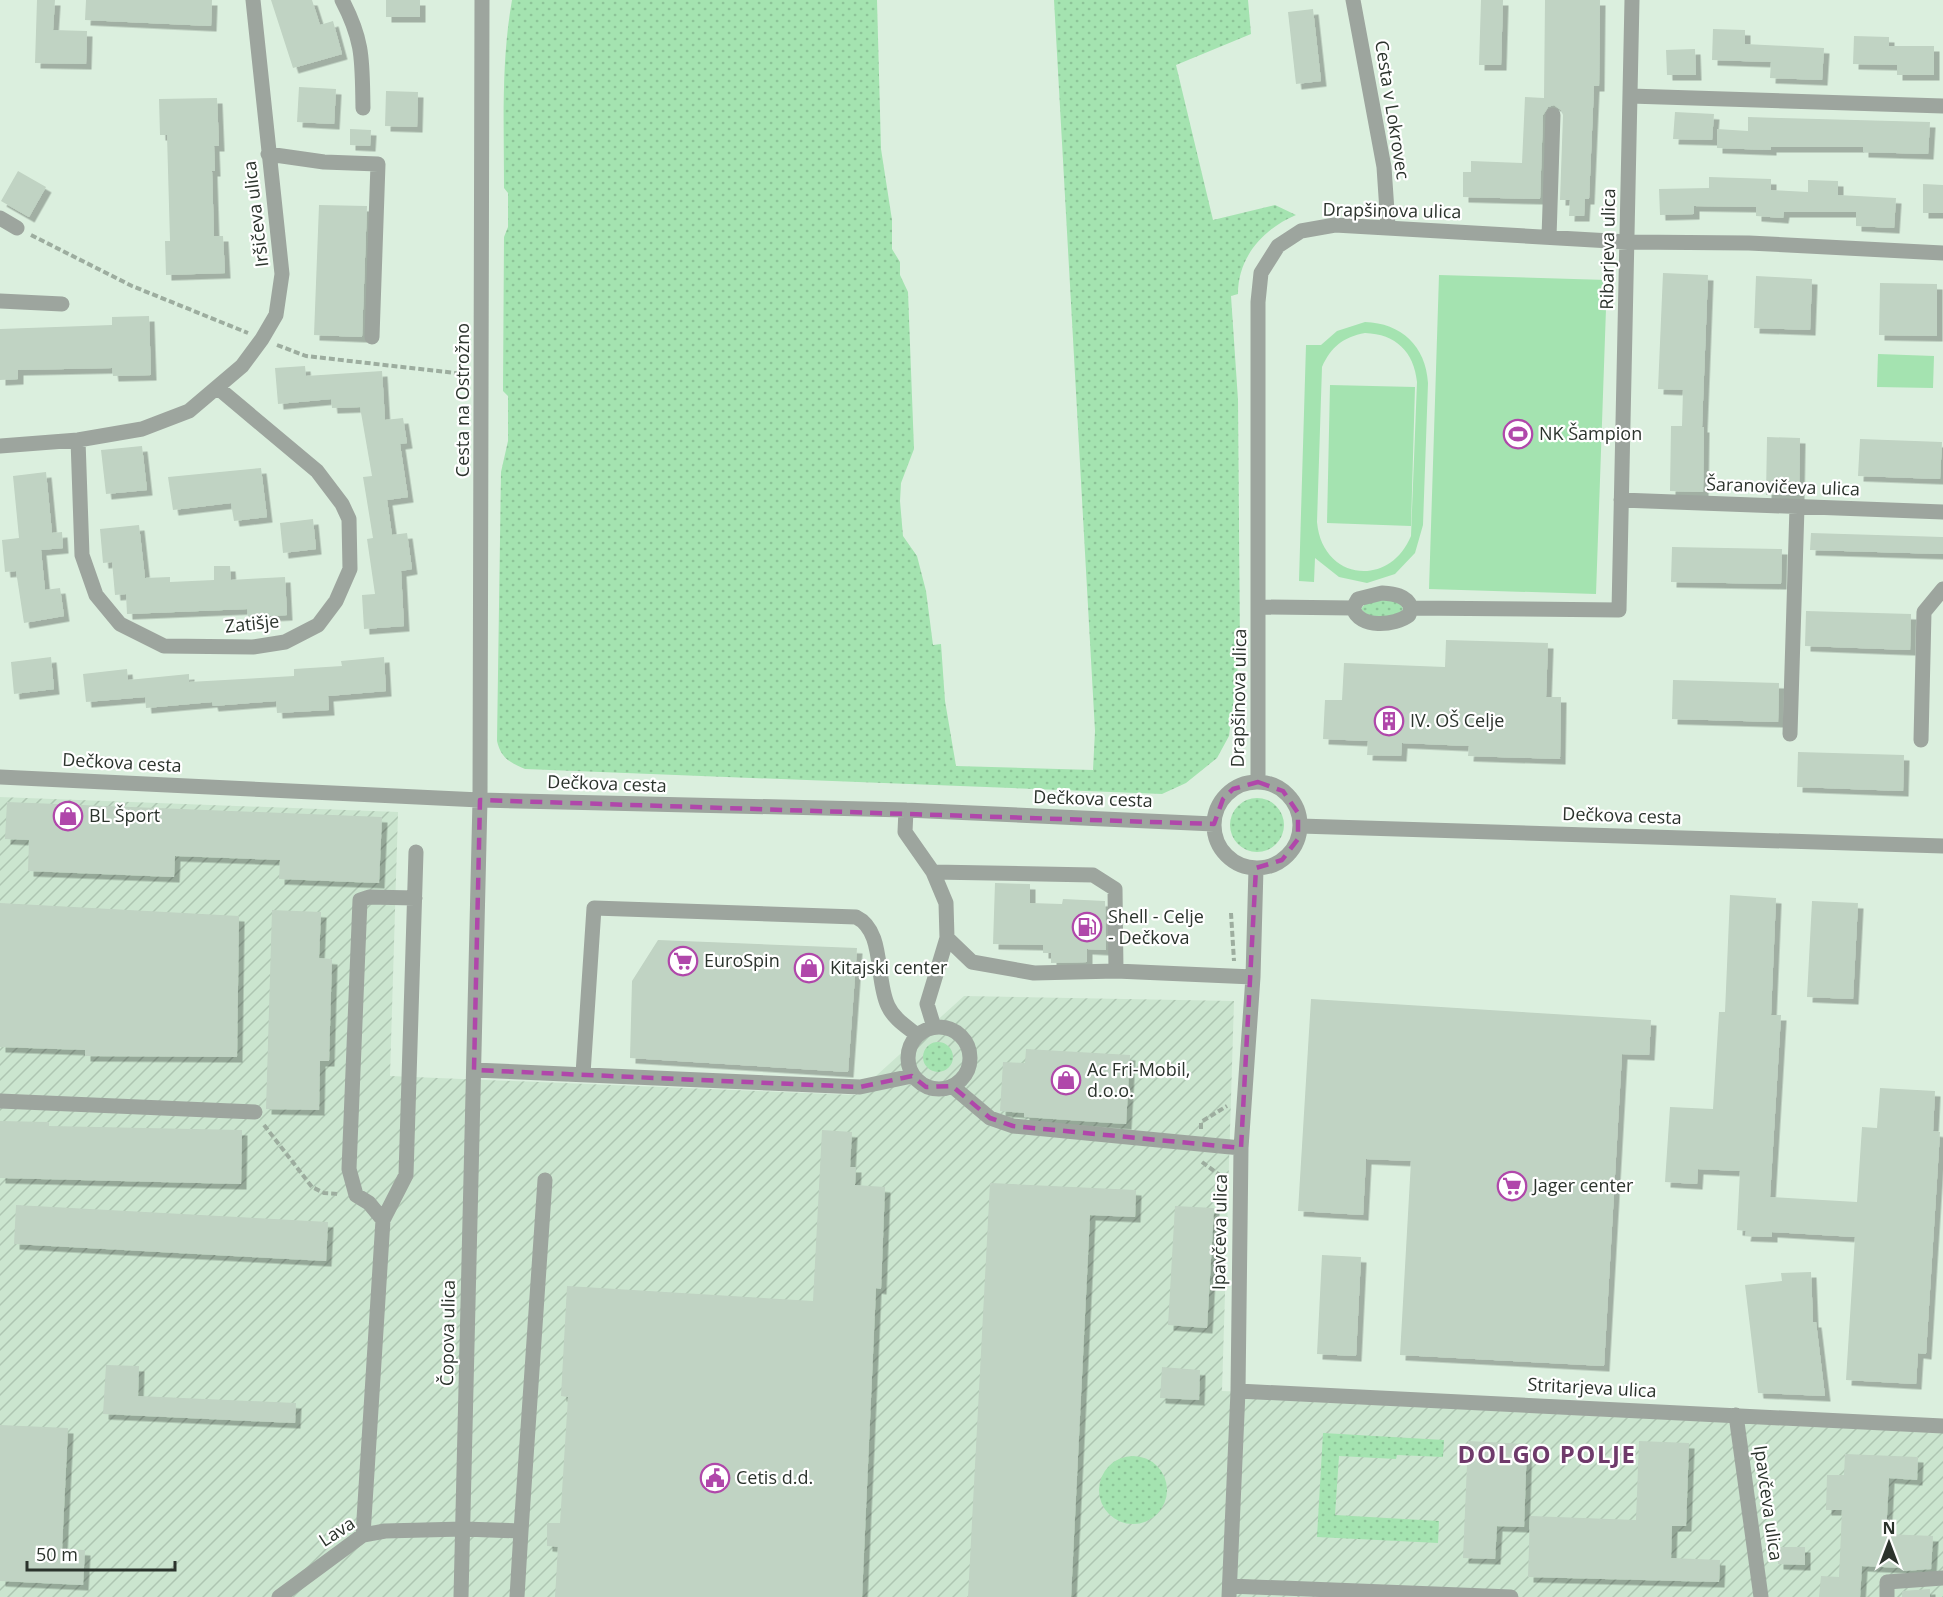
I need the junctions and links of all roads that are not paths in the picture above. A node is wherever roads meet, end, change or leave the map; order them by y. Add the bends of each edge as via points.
1 (253, 0) edge
2 (342, 0) edge
3 (482, 0) edge
4 (1353, 0) edge
5 (1632, 0) edge
6 (1630, 96) junction
7 (1943, 106) edge
8 (363, 108) dead end
9 (1553, 115) dead end
10 (268, 154) junction
11 (0, 218) edge
12 (1388, 226) junction
13 (16, 228) road end
14 (1549, 237) junction
15 (1628, 242) junction
16 (1943, 253) edge
17 (0, 301) edge
18 (62, 304) dead end
19 (372, 337) dead end
20 (218, 388) junction
21 (78, 440) junction
22 (0, 447) edge
23 (1621, 500) junction
24 (1797, 507) junction
25 (1943, 512) edge
26 (1943, 589) edge
27 (1260, 607) junction
28 (1353, 608) junction
29 (1411, 608) junction
30 (1790, 734) dead end
31 (1921, 740) dead end
32 (0, 777) edge
33 (1258, 782) junction
34 (480, 800) junction
35 (906, 810) junction
36 (1214, 824) junction
37 (1300, 826) junction
38 (1943, 846) edge
39 (416, 852) dead end
40 (1256, 868) junction
41 (933, 872) junction
42 (416, 898) junction
43 (947, 938) junction
44 (1116, 971) junction
45 (1252, 977) junction
46 (934, 1027) junction
47 (917, 1035) junction
48 (474, 1070) junction
49 (583, 1074) junction
50 (912, 1076) junction
51 (952, 1086) junction
52 (0, 1101) edge
53 (255, 1112) road end
54 (1241, 1148) junction
55 (545, 1180) dead end
56 (383, 1220) junction
57 (1238, 1391) junction
58 (1736, 1415) junction
59 (1943, 1426) edge
60 (463, 1529) junction
61 (520, 1531) junction
62 (363, 1534) junction
63 (1943, 1578) edge
64 (1230, 1592) edge
65 (1304, 1593) edge
66 (279, 1597) edge
67 (461, 1597) edge
68 (517, 1597) edge
69 (1511, 1597) edge
70 (1761, 1597) edge
71 (1887, 1597) edge

1 - 10 street, Iršičeva ulica
2 - 8 street via 362,48
3 - 34 street, Cesta na Ostrožno
4 - 12 street, Cesta v Lokrovec via 1384,167
5 - 6 street, Ribarjeva ulica
6 - 7 street
6 - 15 street, Ribarjeva ulica
9 - 14 street
10 - 19 street via 378,164
10 - 20 street, Iršičeva ulica via 282,274 276,315 242,366
11 - 13 street
12 - 14 street, Drapšinova ulica
12 - 27 street, Drapšinova ulica via 1335,225 1301,231 1278,246 1261,273
14 - 15 street, Drapšinova ulica
15 - 16 street, Drapšinova ulica via 1749,243
15 - 23 street, Ribarjeva ulica
17 - 18 street
20 - 21 street, Iršičeva ulica via 189,411 142,429
20 - 21 street, Zatišje via 317,471 349,519 350,569 336,601 318,625 285,642 252,647 164,646 120,624 96,595 82,555
21 - 22 street, Iršičeva ulica
23 - 24 street, Šaranovičeva ulica
23 - 29 street, Ribarjeva ulica via 1619,610
24 - 25 street, Šaranovičeva ulica
24 - 30 street
26 - 31 street via 1924,612
27 - 28 street
27 - 33 street, Drapšinova ulica
28 - 29 street via 1362,597 1382,593 1404,597
28 - 29 street via 1363,620 1382,623 1402,620
32 - 34 street, Dečkova cesta
33 - 36 street via 1233,789 1223,799
33 - 37 street via 1283,791 1299,813
34 - 35 street, Dečkova cesta
34 - 48 street, Cesta na Ostrožno
35 - 36 street, Dečkova cesta
35 - 41 street via 905,832
36 - 40 street via 1216,837 1231,859
37 - 38 street, Dečkova cesta
37 - 40 street via 1298,839 1286,856 1270,866
39 - 42 street
40 - 45 street, Ipavčeva ulica
41 - 43 street via 946,903
41 - 44 street via 1093,875 1115,889
42 - 56 street via 406,1175
42 - 56 street via 360,900 349,1169 356,1195
43 - 44 street via 972,962 1034,973
43 - 46 street via 927,1004
44 - 45 street
45 - 54 street, Ipavčeva ulica
46 - 47 street
46 - 51 street via 959,1034 969,1049 965,1075
47 - 49 street via 896,1019 887,1006 872,932 867,922 856,917 594,908
47 - 50 street via 907,1059
48 - 49 street
48 - 60 street, Čopova ulica
49 - 50 street via 860,1087
50 - 51 street via 926,1087
51 - 54 street via 990,1118 1013,1126
52 - 53 street
54 - 57 street, Ipavčeva ulica
55 - 61 street
56 - 62 street
57 - 58 street, Stritarjeva ulica
57 - 64 street, Ipavčeva ulica
58 - 59 street, Stritarjeva ulica
58 - 70 street, Ipavčeva ulica
60 - 61 street, Lava
60 - 62 street, Lava
60 - 67 street, Čopova ulica
61 - 68 street
62 - 66 street, Lava
63 - 71 street via 1887,1582
64 - 65 street
65 - 69 street

